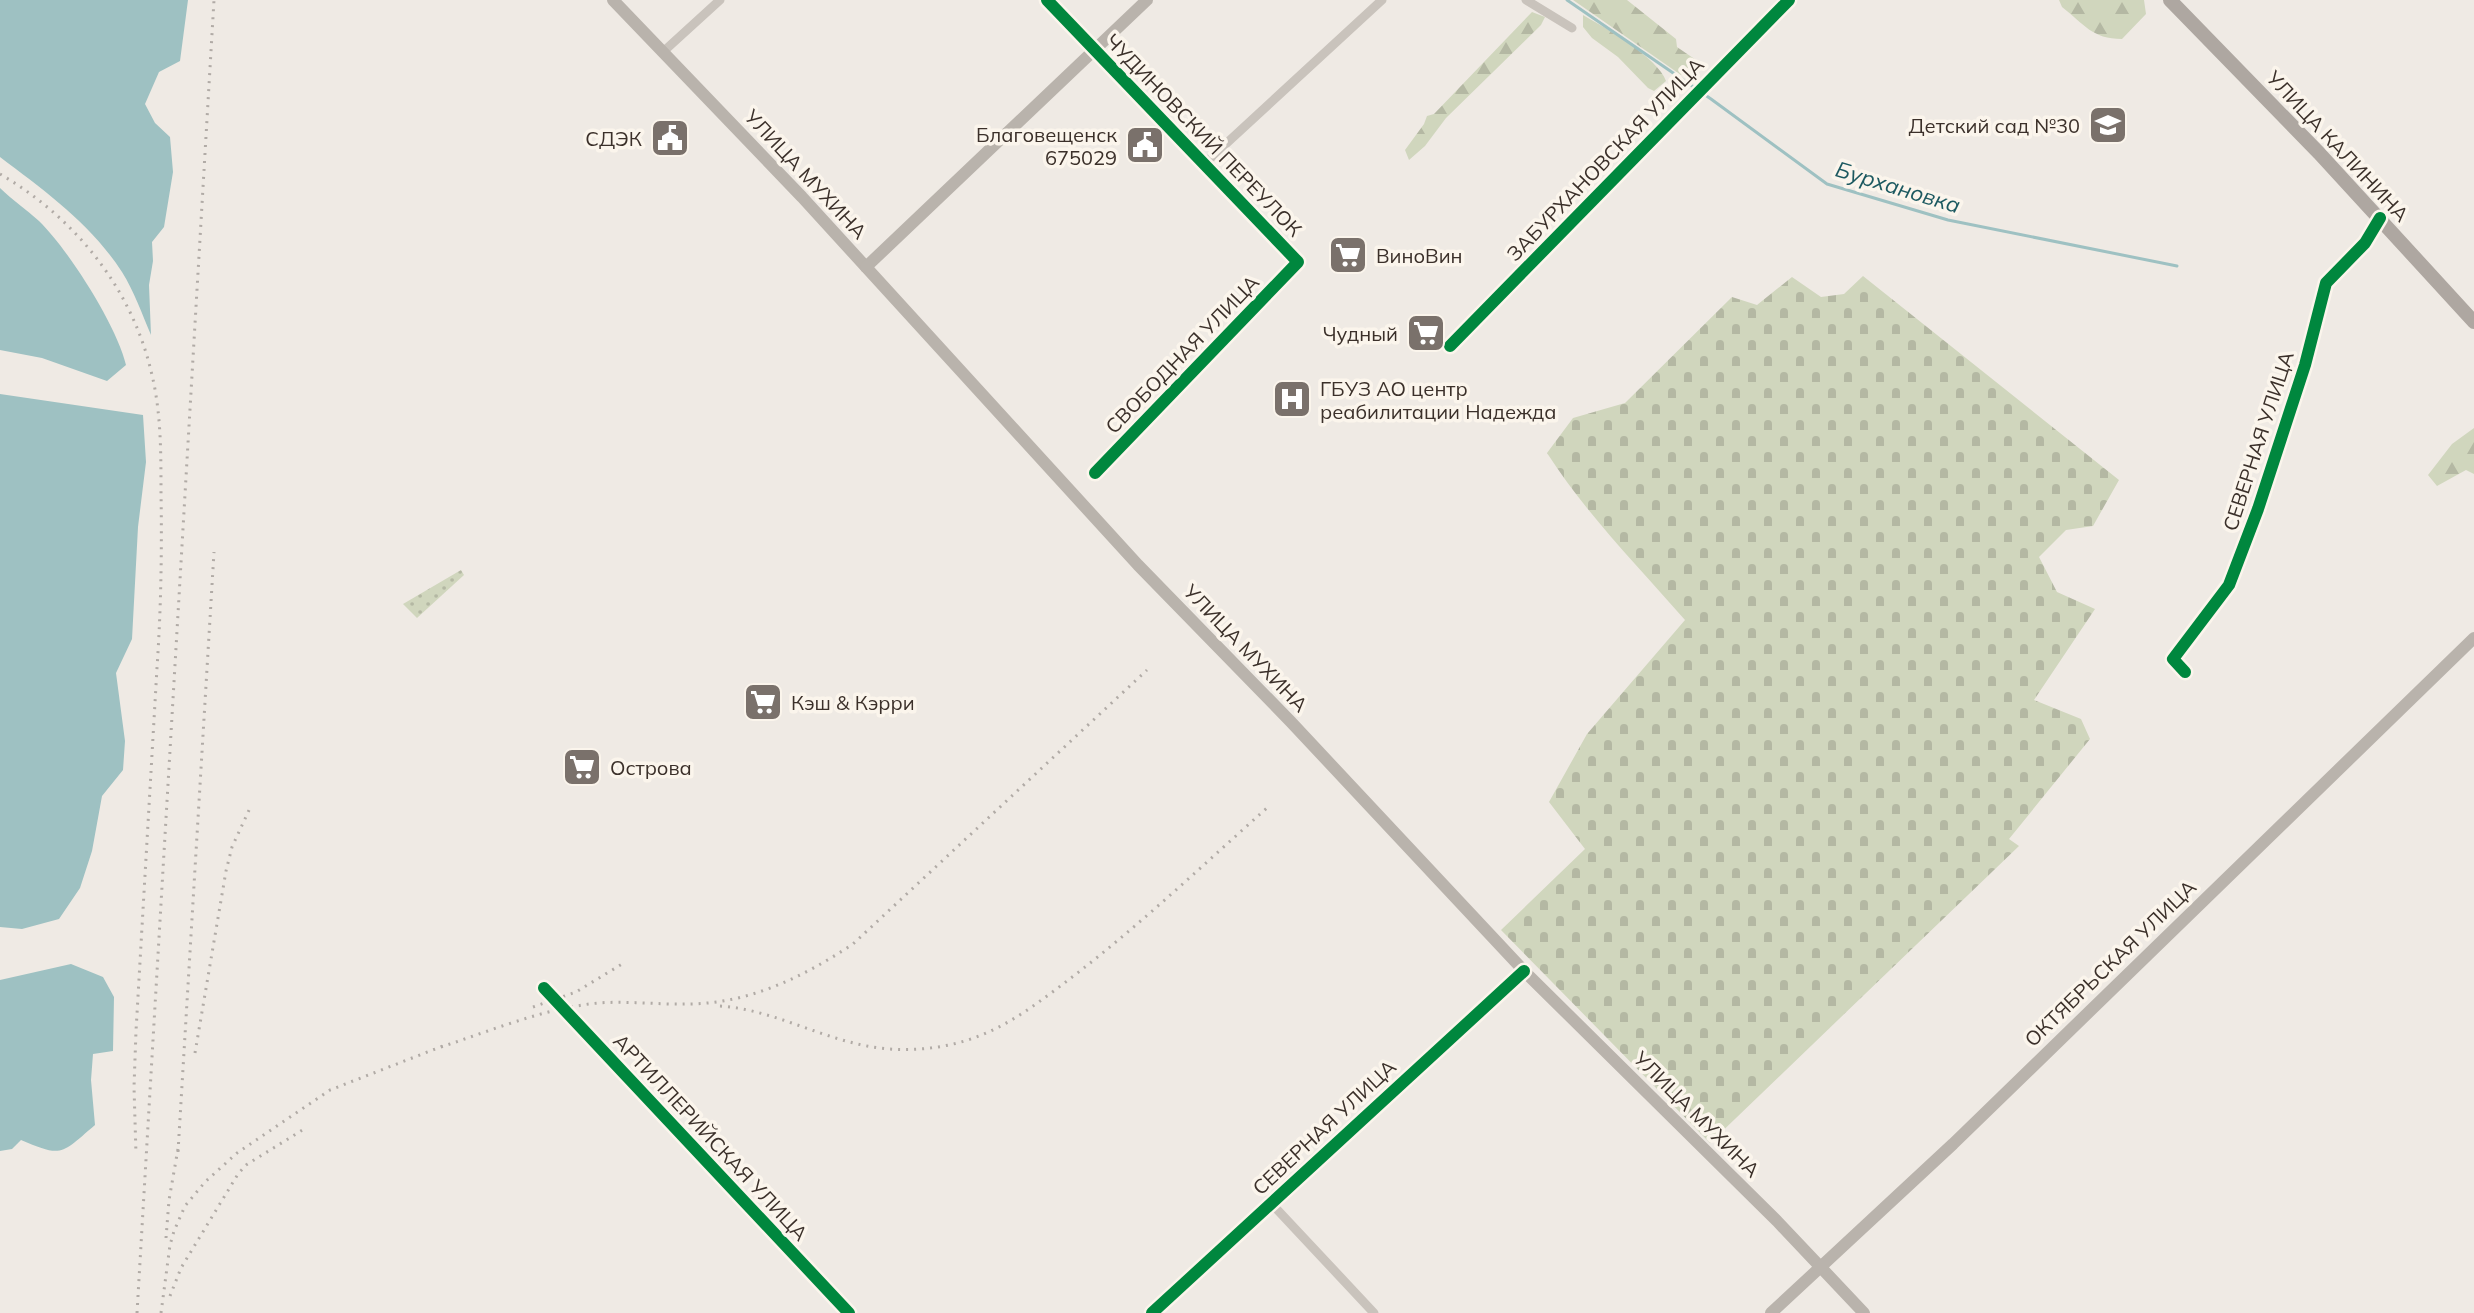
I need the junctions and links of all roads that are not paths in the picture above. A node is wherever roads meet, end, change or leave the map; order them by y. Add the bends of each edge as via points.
1 (613, 0) edge
2 (720, 0) edge
3 (1047, 0) edge
4 (1147, 0) edge
5 (1382, 0) edge
6 (1526, 0) edge
7 (1789, 0) edge
8 (2177, 2) edge
9 (1572, 28) dead end
10 (1095, 50) junction
11 (664, 51) junction
12 (1204, 164) junction
13 (2380, 218) junction
14 (1298, 262) joint
15 (866, 267) junction
16 (2474, 322) edge
17 (1450, 346) dead end
18 (1095, 473) dead end
19 (2474, 638) edge
20 (2185, 672) dead end
21 (1524, 971) junction
22 (544, 988) dead end
23 (1271, 1203) junction
24 (1820, 1266) junction
25 (849, 1313) edge
26 (1152, 1313) edge
27 (1374, 1313) edge
28 (1771, 1313) edge
29 (1864, 1313) edge

1 - 11 main road, УЛИЦА МУХИНА
2 - 11 street
3 - 10 street, ЧУДИНОВСКИЙ ПЕРЕУЛОК
4 - 10 main road
5 - 12 street
6 - 9 street
7 - 17 street, ЗАБУРХАНОВСКАЯ УЛИЦА
8 - 13 main road, УЛИЦА КАЛИНИНА
10 - 12 street, ЧУДИНОВСКИЙ ПЕРЕУЛОК
10 - 15 main road
11 - 15 main road, УЛИЦА МУХИНА
12 - 14 street, ЧУДИНОВСКИЙ ПЕРЕУЛОК
13 - 16 main road, УЛИЦА КАЛИНИНА
13 - 20 street, СЕВЕРНАЯ УЛИЦА via 2365,243 2326,283 2305,365 2229,585 2173,659
14 - 18 street, СВОБОДНАЯ УЛИЦА
15 - 21 main road, УЛИЦА МУХИНА via 1138,565
19 - 24 main road, ОКТЯБРЬСКАЯ УЛИЦА via 1953,1144
21 - 23 main road, СЕВЕРНАЯ УЛИЦА
21 - 24 main road, УЛИЦА МУХИНА
22 - 25 street, АРТИЛЛЕРИЙСКАЯ УЛИЦА
23 - 26 main road, СЕВЕРНАЯ УЛИЦА
23 - 27 street
24 - 28 main road, ОКТЯБРЬСКАЯ УЛИЦА
24 - 29 main road, УЛИЦА МУХИНА

